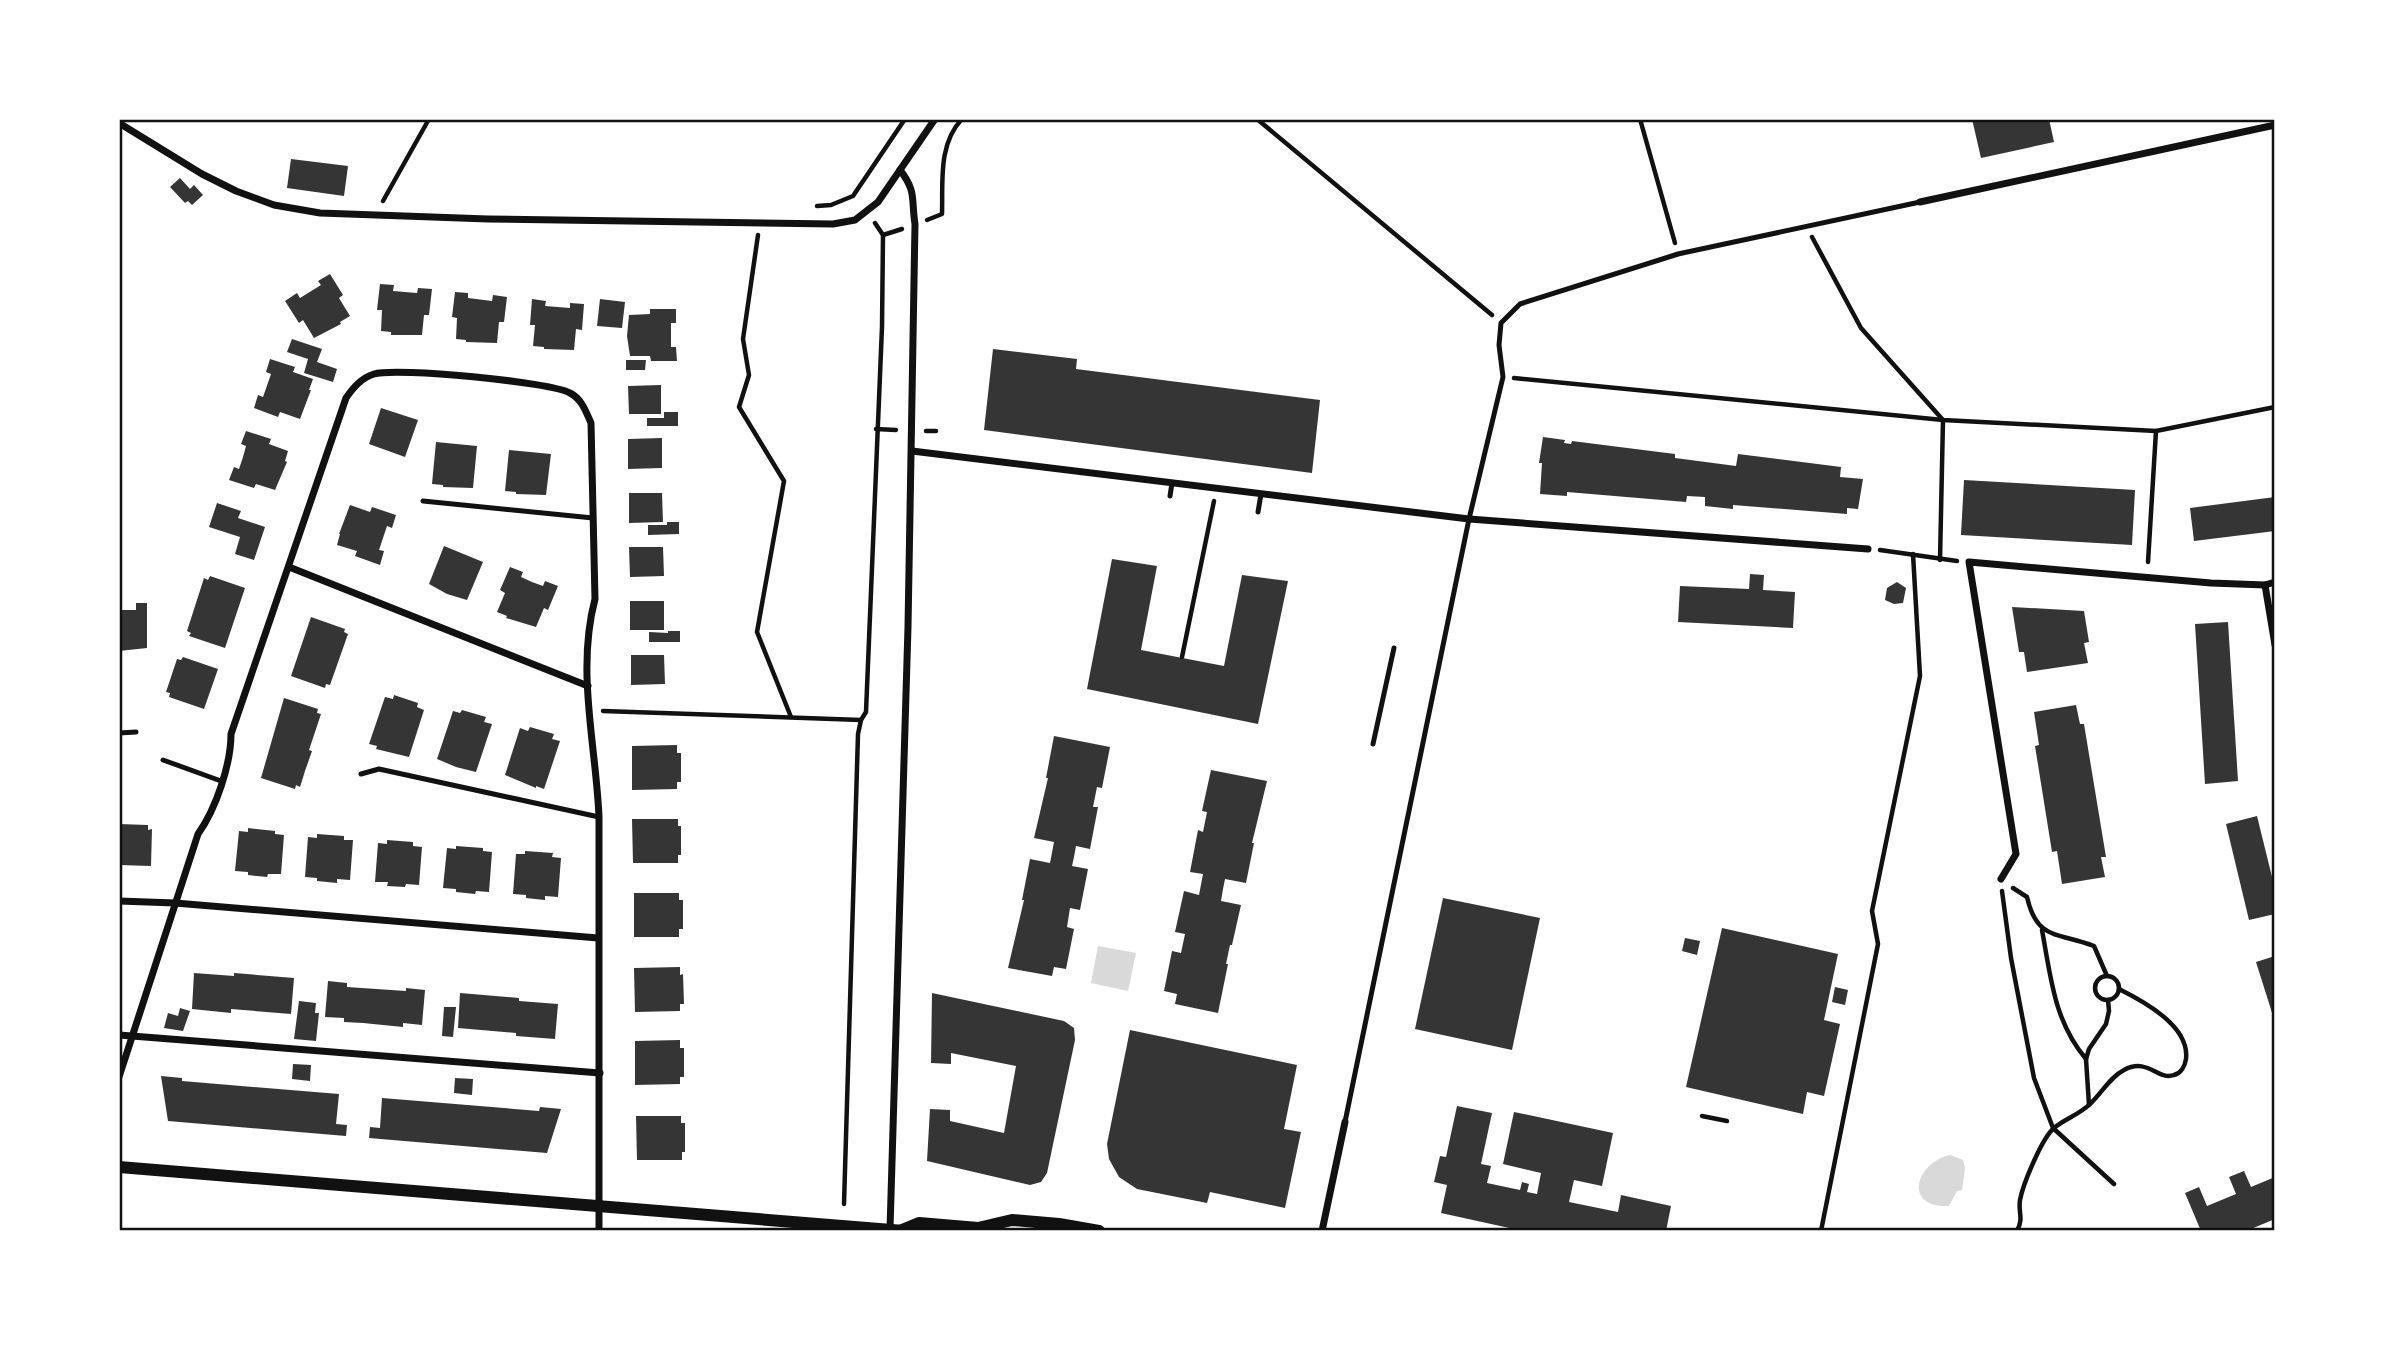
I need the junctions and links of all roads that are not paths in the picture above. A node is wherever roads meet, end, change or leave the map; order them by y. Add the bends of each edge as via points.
1 (935, 119) edge
2 (119, 123) edge
3 (2275, 125) edge
4 (900, 170) junction
5 (1920, 202) joint
6 (912, 451) junction
7 (1172, 483) junction
8 (1261, 494) junction
9 (1170, 496) dead end
10 (424, 501) dead end
11 (1258, 512) dead end
12 (593, 518) junction
13 (1469, 519) junction
14 (1868, 549) road end
15 (289, 567) junction
16 (2275, 582) edge
17 (2265, 585) junction
18 (2275, 645) edge
19 (1394, 648) dead end
20 (588, 686) junction
21 (136, 732) dead end
22 (119, 733) edge
23 (1373, 744) dead end
24 (163, 760) dead end
25 (361, 774) dead end
26 (221, 781) junction
27 (599, 817) junction
28 (2001, 879) road end
29 (119, 901) edge
30 (176, 903) junction
31 (598, 938) junction
32 (119, 1035) edge
33 (132, 1035) junction
34 (600, 1073) junction
35 (119, 1077) edge
36 (1345, 1122) joint
37 (119, 1167) edge
38 (598, 1206) junction
39 (900, 1230) edge
40 (599, 1231) edge
41 (1099, 1231) edge
42 (1322, 1231) edge

1 - 4 street
2 - 4 street via 236,191 320,213 833,224 855,220 878,202
3 - 5 street
4 - 6 street via 911,184 914,198
5 - 13 lane via 1678,254 1520,304 1501,323 1503,377
6 - 7 street
6 - 39 street
7 - 8 street
7 - 9 lane
8 - 11 lane
8 - 13 street
10 - 12 lane
12 - 15 street via 591,423 583,405 569,392 433,373 374,374 346,398
12 - 20 street via 595,599 589,621
13 - 14 street
13 - 36 lane
15 - 20 street
15 - 26 street via 231,734 231,753
16 - 17 street
17 - 18 street
17 - 28 street via 1969,562 2016,854
19 - 23 lane
20 - 27 street
21 - 22 lane
24 - 26 lane
25 - 27 lane via 379,769
26 - 30 street
27 - 31 street
29 - 30 street
30 - 31 street
30 - 33 street
31 - 34 street
32 - 33 street
33 - 34 street
33 - 35 street
34 - 38 street
36 - 42 street
37 - 38 street
38 - 39 street
38 - 40 street
39 - 41 street via 919,1223 978,1228 1012,1220

